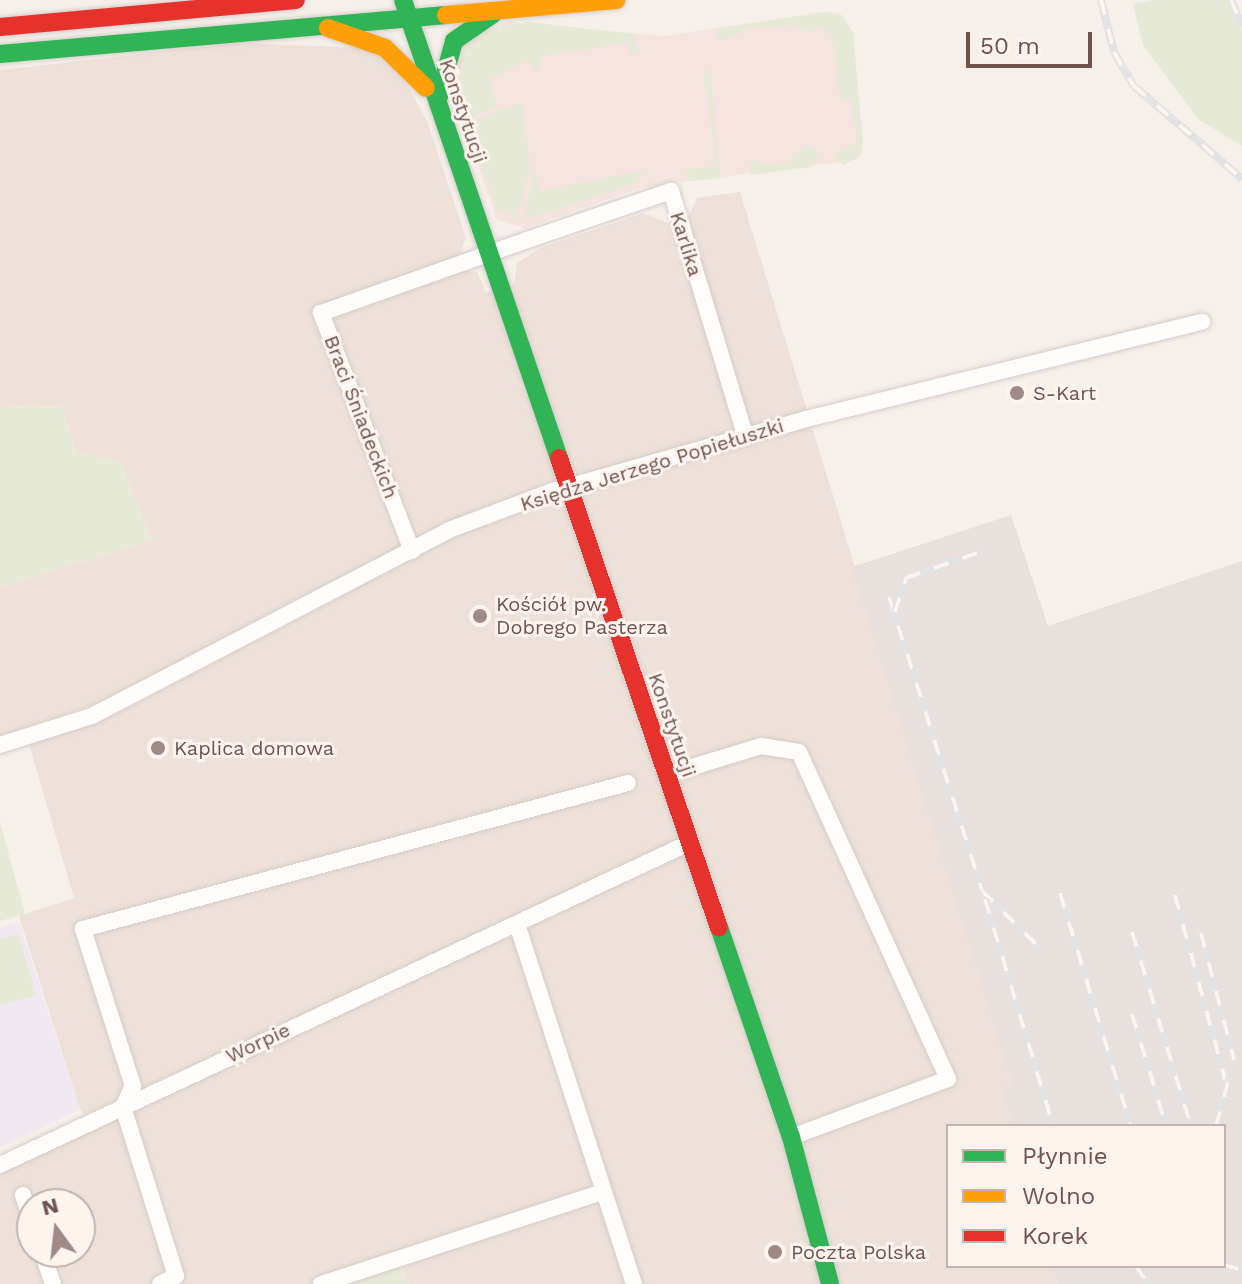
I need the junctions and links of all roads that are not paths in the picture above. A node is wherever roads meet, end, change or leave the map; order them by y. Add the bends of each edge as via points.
1 (296, 0) edge
2 (616, 0) edge
3 (405, 9) edge
4 (511, 9) junction
5 (319, 26) junction
6 (0, 27) edge
7 (0, 54) edge
8 (438, 105) junction
9 (488, 254) junction
10 (1202, 322) dead end
11 (745, 435) junction
12 (568, 486) junction
13 (412, 551) junction
14 (0, 745) edge
15 (666, 775) junction
16 (628, 783) dead end
17 (691, 842) junction
18 (517, 924) junction
19 (123, 1107) junction
20 (791, 1137) junction
21 (0, 1165) edge
22 (603, 1192) junction
23 (160, 1284) edge
24 (321, 1284) edge
25 (634, 1284) edge
26 (830, 1284) edge

1 - 6 street
2 - 4 street
3 - 4 street
3 - 5 street
3 - 8 street, Konstytucji
4 - 8 street via 472,24 454,41
5 - 7 street
5 - 8 street via 385,48
8 - 9 street, Konstytucji
9 - 11 street, Karlika via 671,191
9 - 12 street, Konstytucji
9 - 13 street, Braci Śniadeckich via 321,313
10 - 11 street, Księdza Jerzego Popiełuszki
11 - 12 street, Księdza Jerzego Popiełuszki
12 - 13 street, Księdza Jerzego Popiełuszki
12 - 15 street, Konstytucji
13 - 14 street, Księdza Jerzego Popiełuszki via 92,716
15 - 17 street, Konstytucji
15 - 20 street via 761,746 799,752 948,1079
16 - 19 street via 83,929 133,1086
17 - 18 street, Worpie
17 - 20 street, Konstytucji
18 - 19 street, Worpie
18 - 22 street
19 - 21 street, Worpie
19 - 23 street via 176,1276
20 - 26 street, Konstytucji
22 - 24 street
22 - 25 street

